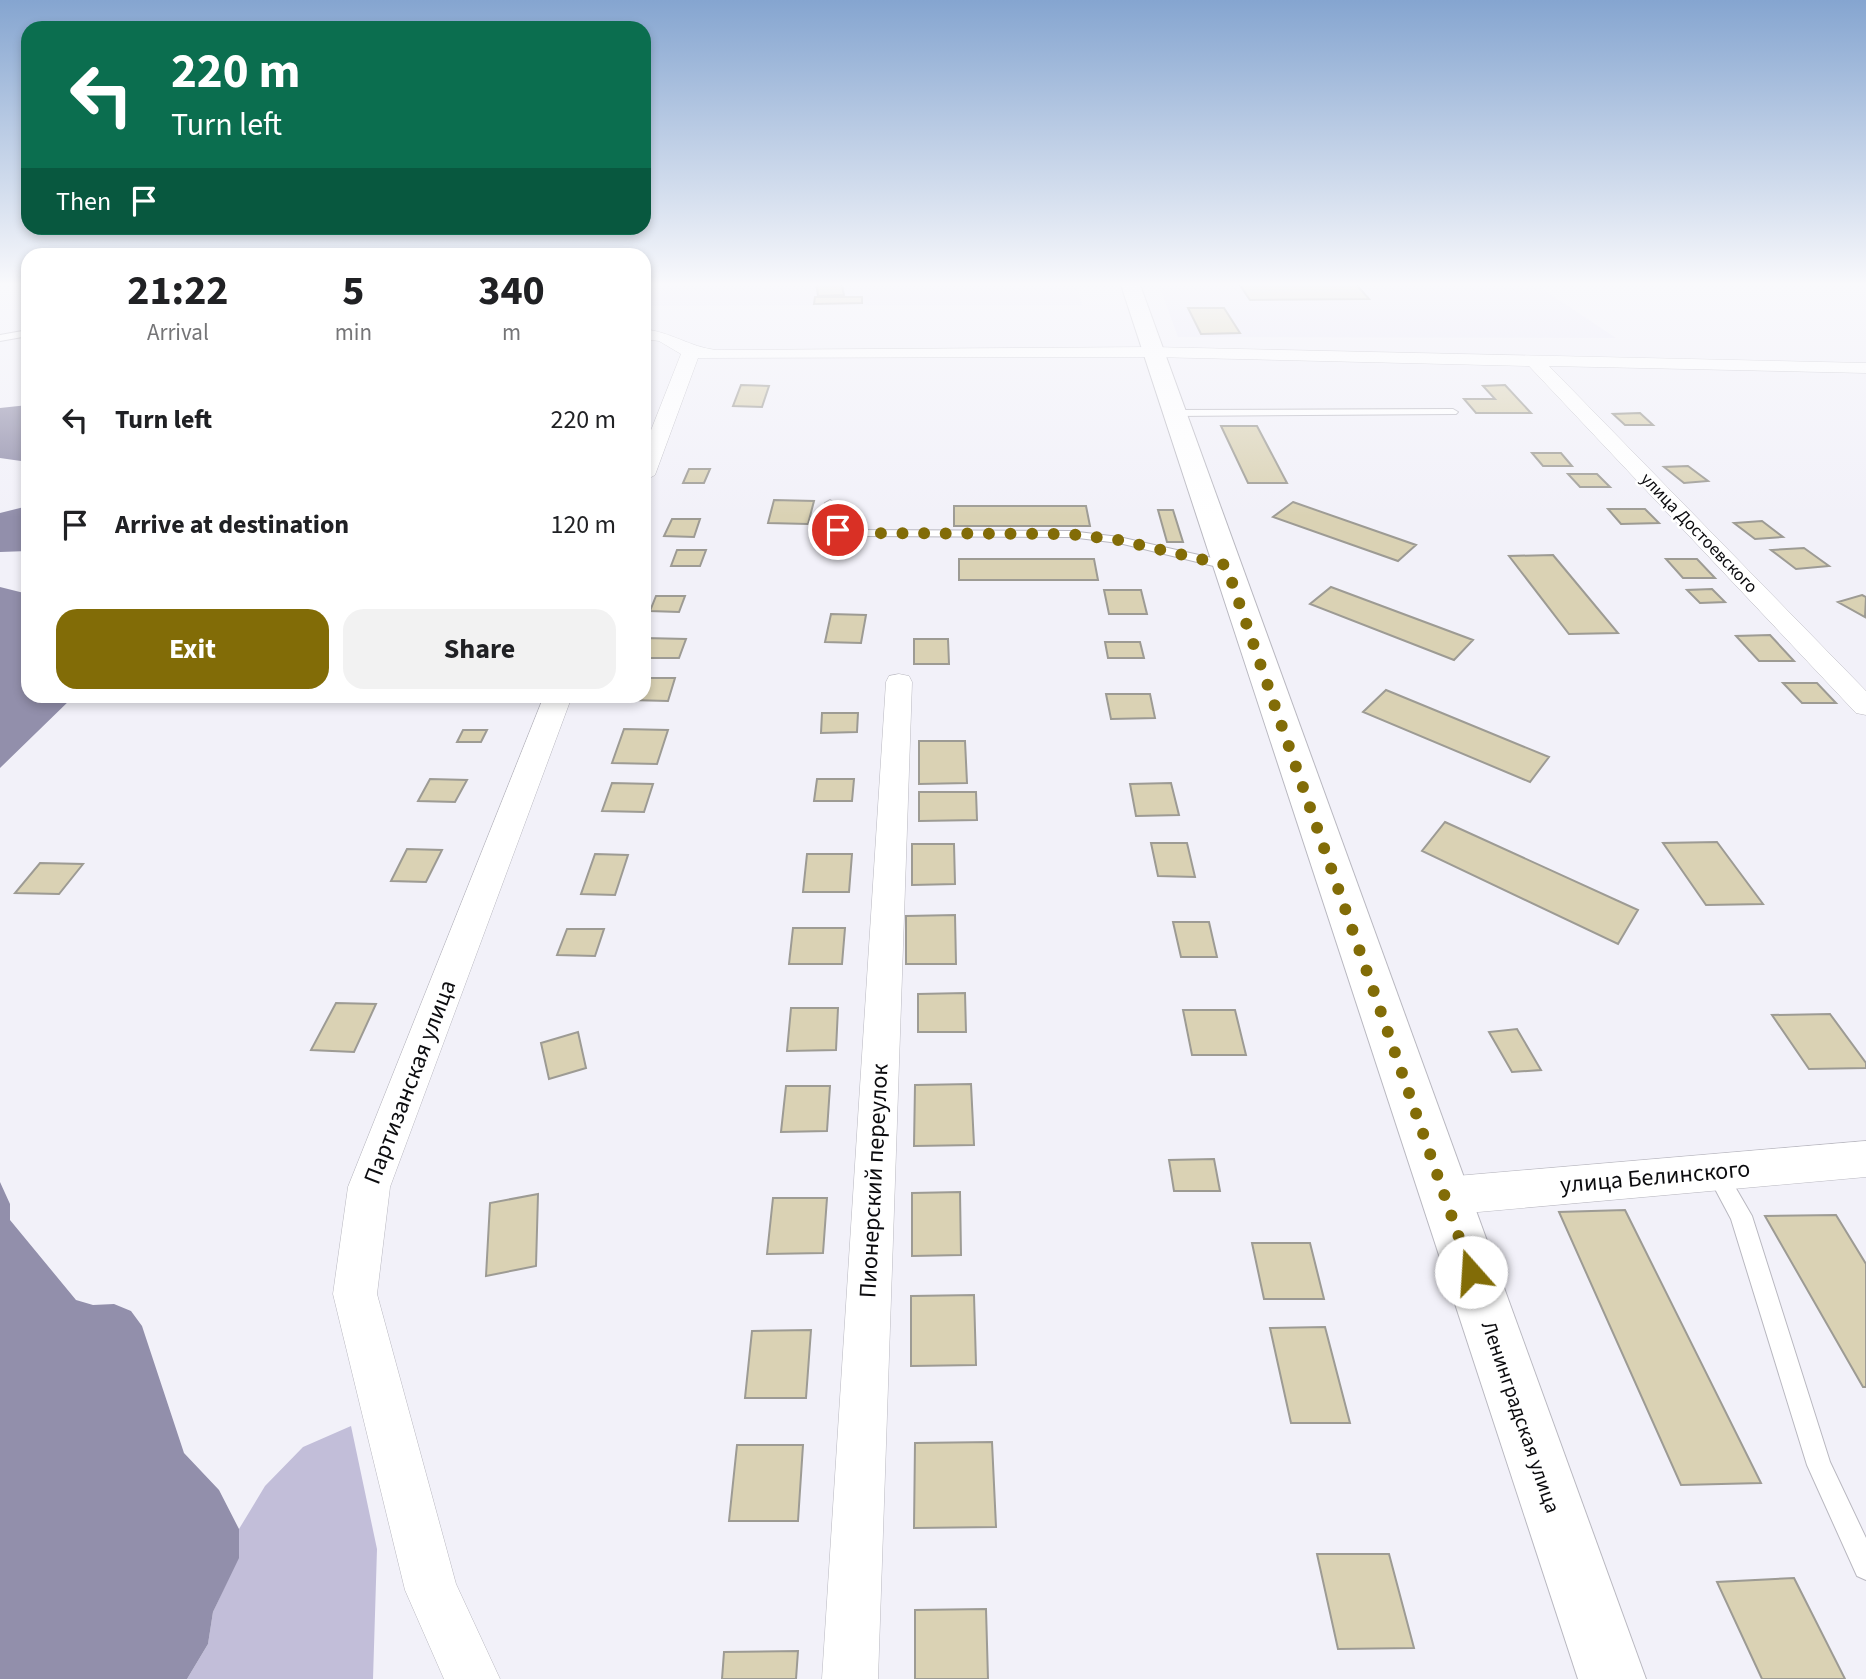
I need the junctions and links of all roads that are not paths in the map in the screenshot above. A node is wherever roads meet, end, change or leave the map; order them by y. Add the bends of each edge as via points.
1 (688, 360) edge
2 (1155, 360) edge
3 (1533, 360) edge
4 (1570, 360) edge
5 (1866, 371) edge
6 (1453, 412) dead end
7 (1173, 413) junction
8 (651, 457) edge
9 (830, 503) dead end
10 (1226, 565) junction
11 (899, 682) dead end
12 (555, 703) edge
13 (1866, 707) edge
14 (1866, 1159) edge
15 (1716, 1172) junction
16 (1445, 1196) junction
17 (1866, 1567) edge
18 (472, 1679) edge
19 (850, 1679) edge
20 (1612, 1679) edge

1 - 8 street
2 - 7 street, Ленинградская улица
3 - 13 street, улица Достоевского
4 - 5 street
6 - 7 lane
7 - 10 street, Ленинградская улица
9 - 10 lane via 830,522 838,530 853,533 1070,534 1119,540
10 - 16 street, Ленинградская улица
11 - 19 street, Пионерский переулок
12 - 18 street, Партизанская улица via 369,1186 355,1294 431,1590
14 - 15 street, улица Белинского
15 - 16 street, улица Белинского
15 - 17 lane via 1741,1216 1819,1465
16 - 20 street, Ленинградская улица

